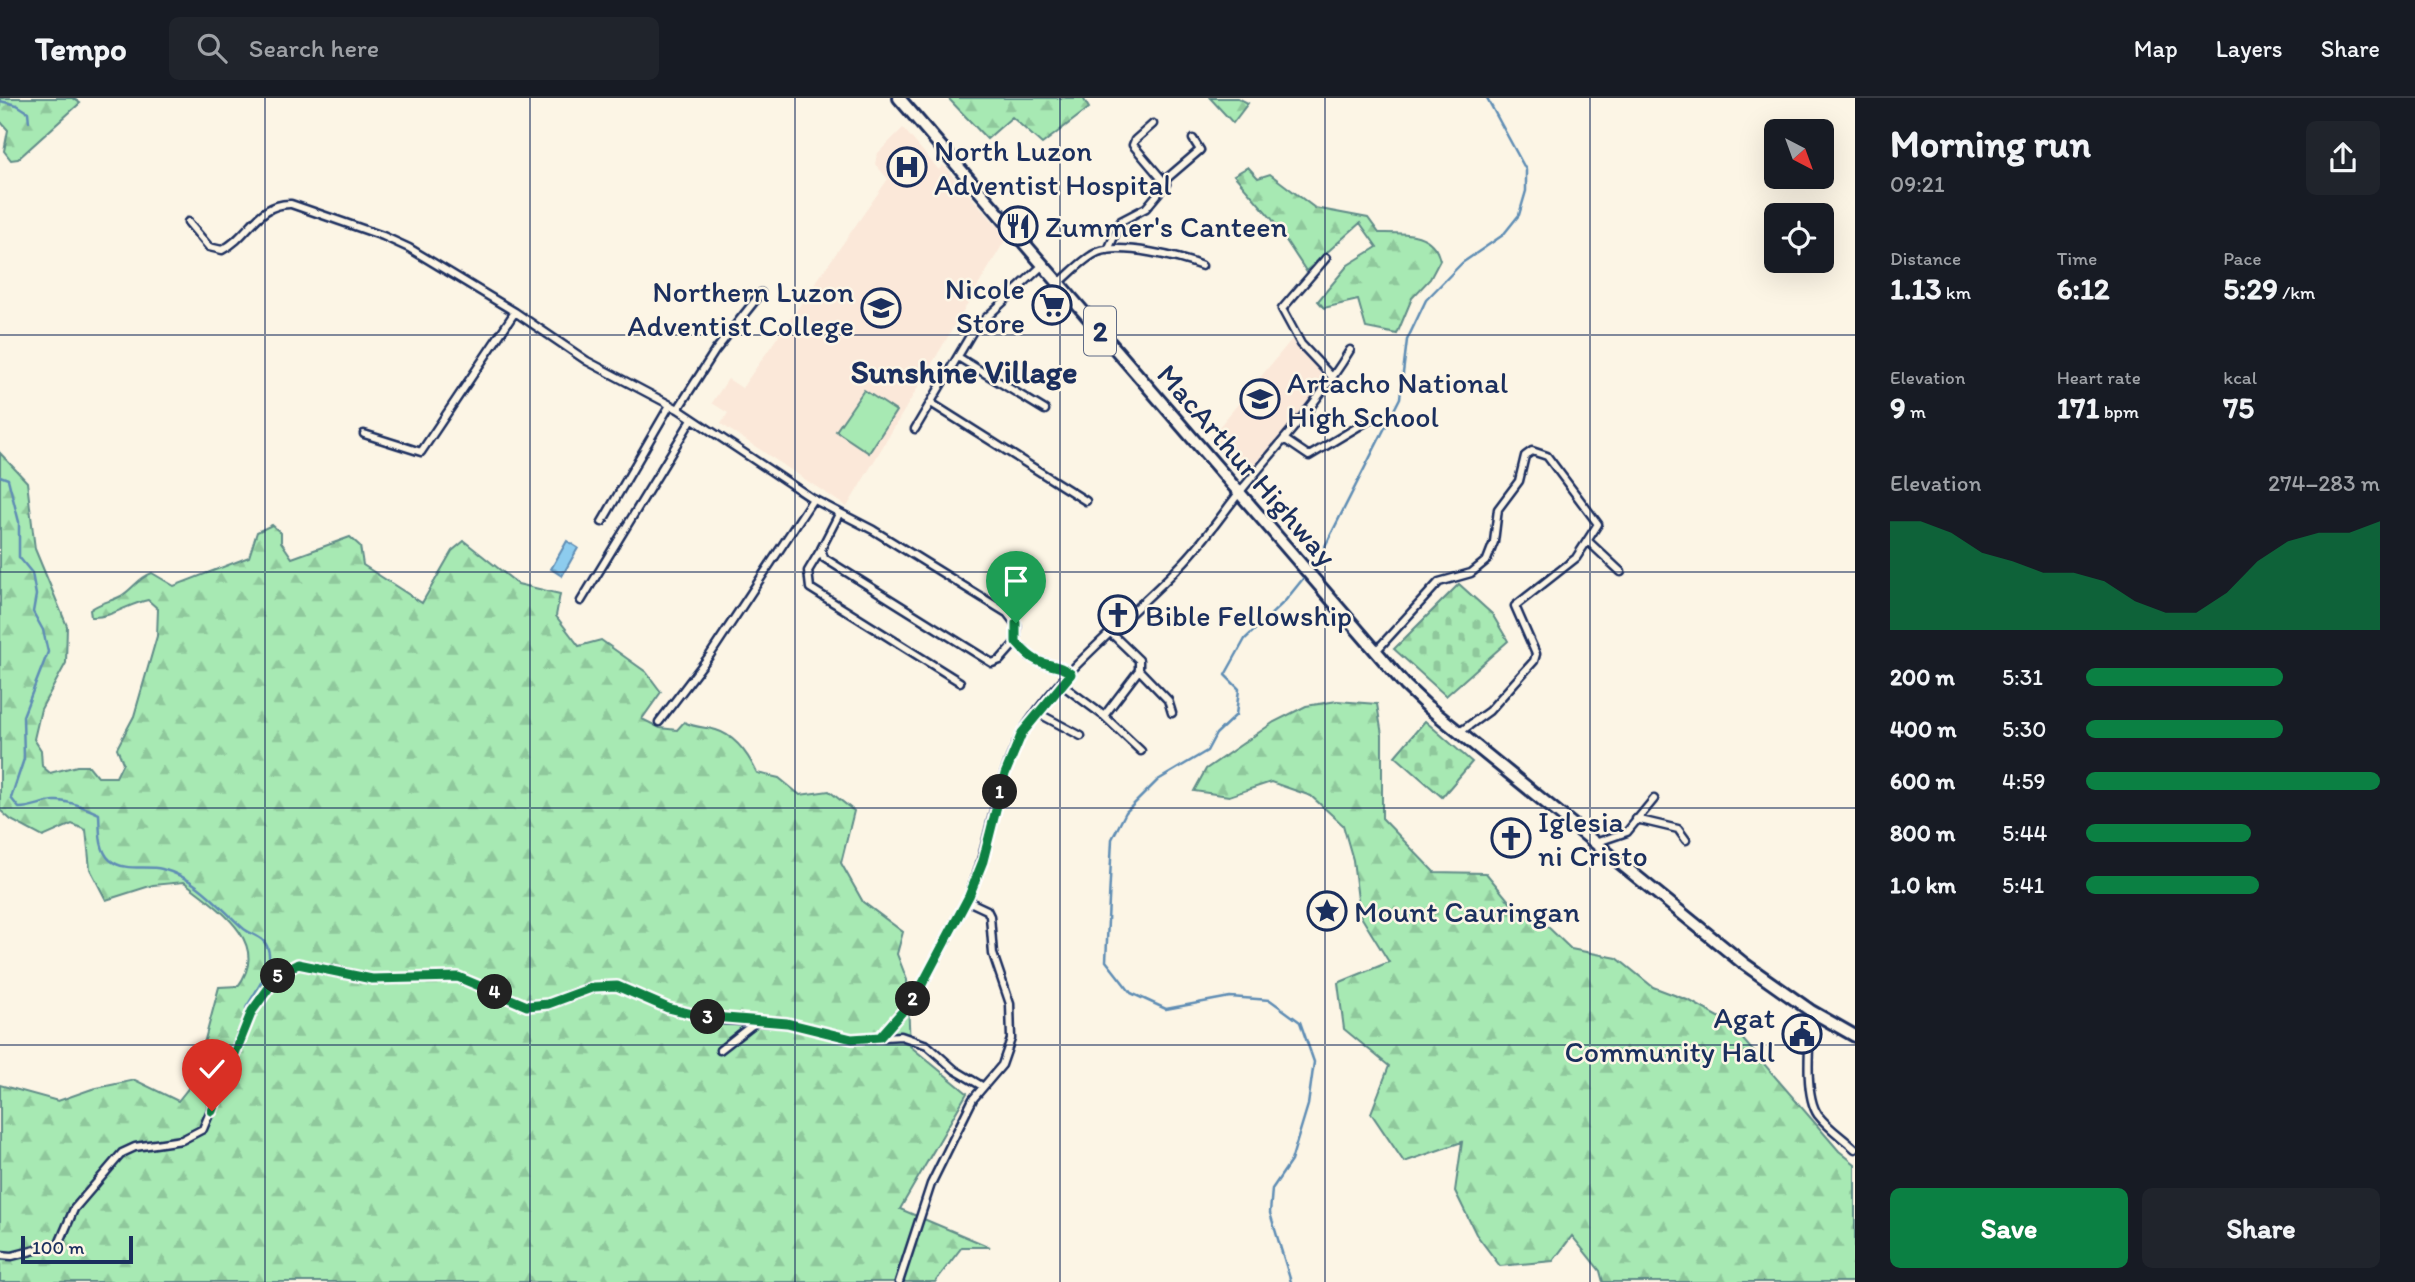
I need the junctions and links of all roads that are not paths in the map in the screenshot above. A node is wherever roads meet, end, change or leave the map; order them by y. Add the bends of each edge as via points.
1 (899, 98) edge
2 (1153, 124) dead end
3 (1193, 139) dead end
4 (1165, 180) junction
5 (188, 222) dead end
6 (1108, 250) junction
7 (1326, 258) dead end
8 (1043, 265) junction
9 (1202, 266) dead end
10 (1059, 284) junction
11 (761, 293) dead end
12 (515, 312) junction
13 (1350, 350) dead end
14 (958, 357) junction
15 (1333, 378) junction
16 (931, 403) junction
17 (670, 405) junction
18 (678, 409) junction
19 (1045, 410) dead end
20 (692, 419) junction
21 (1371, 419) dead end
22 (915, 429) dead end
23 (364, 434) dead end
24 (1284, 439) junction
25 (1238, 494) junction
26 (813, 499) junction
27 (1086, 501) dead end
28 (839, 513) junction
29 (602, 522) dead end
30 (1589, 542) junction
31 (821, 550) junction
32 (1621, 572) dead end
33 (581, 601) dead end
34 (1111, 634) junction
35 (1016, 642) junction
36 (1376, 651) junction
37 (1139, 670) junction
38 (1071, 674) junction
39 (960, 682) dead end
40 (1061, 684) junction
41 (1036, 712) junction
42 (1172, 713) dead end
43 (1104, 716) junction
44 (659, 722) dead end
45 (1460, 732) junction
46 (1081, 736) dead end
47 (1141, 751) dead end
48 (1654, 799) dead end
49 (1636, 819) junction
50 (1686, 840) dead end
51 (1595, 843) junction
52 (969, 896) junction
53 (1811, 1011) junction
54 (756, 1022) junction
55 (1855, 1036) edge
56 (880, 1037) junction
57 (720, 1050) dead end
58 (982, 1086) junction
59 (1855, 1149) edge
60 (0, 1255) edge
61 (899, 1282) edge

1 - 8 highway, MacArthur Highway / 2
2 - 4 street via 1133,145
3 - 4 street via 1200,150
4 - 6 street via 1162,191 1146,208 1115,228
5 - 12 street via 209,247 222,250 261,213 291,204 409,248
6 - 9 street via 1162,254
6 - 10 street via 1093,255
7 - 15 street via 1282,309 1301,344
8 - 10 highway, MacArthur Highway / 2
8 - 14 street via 978,324
10 - 25 highway, MacArthur Highway / 2
11 - 18 street via 715,351
12 - 17 street via 587,360
12 - 23 street via 421,452
13 - 15 street
14 - 16 street
14 - 19 street
15 - 24 street
16 - 22 street
16 - 27 street
17 - 18 street
17 - 29 street
18 - 20 street
20 - 26 street
20 - 33 street
21 - 24 street via 1309,456
24 - 25 street
25 - 34 street via 1214,529
25 - 36 highway, MacArthur Highway / 2
26 - 28 street
26 - 44 street via 710,655
28 - 31 street
28 - 35 street via 1007,613 1016,623
30 - 32 street
30 - 36 street via 1597,519 1547,456 1528,453 1519,481 1498,509 1487,560 1471,573 1439,582
30 - 45 street via 1576,558 1515,606 1536,654 1534,661 1489,711
31 - 35 street via 824,558 992,663
31 - 39 street via 808,571 810,588
34 - 37 street via 1139,660
34 - 38 street
35 - 38 street via 1037,661 1061,666
36 - 45 highway, MacArthur Highway / 2 via 1427,707
37 - 42 street via 1168,700
37 - 43 street
38 - 40 street
40 - 41 street
40 - 43 street
41 - 46 street
41 - 52 street via 1012,756
43 - 47 street
45 - 51 highway, MacArthur Highway / 2
48 - 49 street
49 - 50 street via 1678,829
49 - 51 street via 1627,832
51 - 53 highway, MacArthur Highway / 2 via 1743,963
52 - 56 street via 916,996
52 - 58 street via 990,916 993,954 1012,1023 1002,1065
53 - 55 highway, MacArthur Highway / 2
53 - 59 street via 1814,1108
54 - 56 street via 795,1024 852,1039
54 - 57 street
54 - 60 street via 668,1008 617,986 594,987 548,1004 527,1006 458,977 372,979 298,964 279,974 252,1011 200,1132 122,1153 74,1209 58,1244
56 - 58 street via 901,1036 923,1043
58 - 61 street via 931,1184

